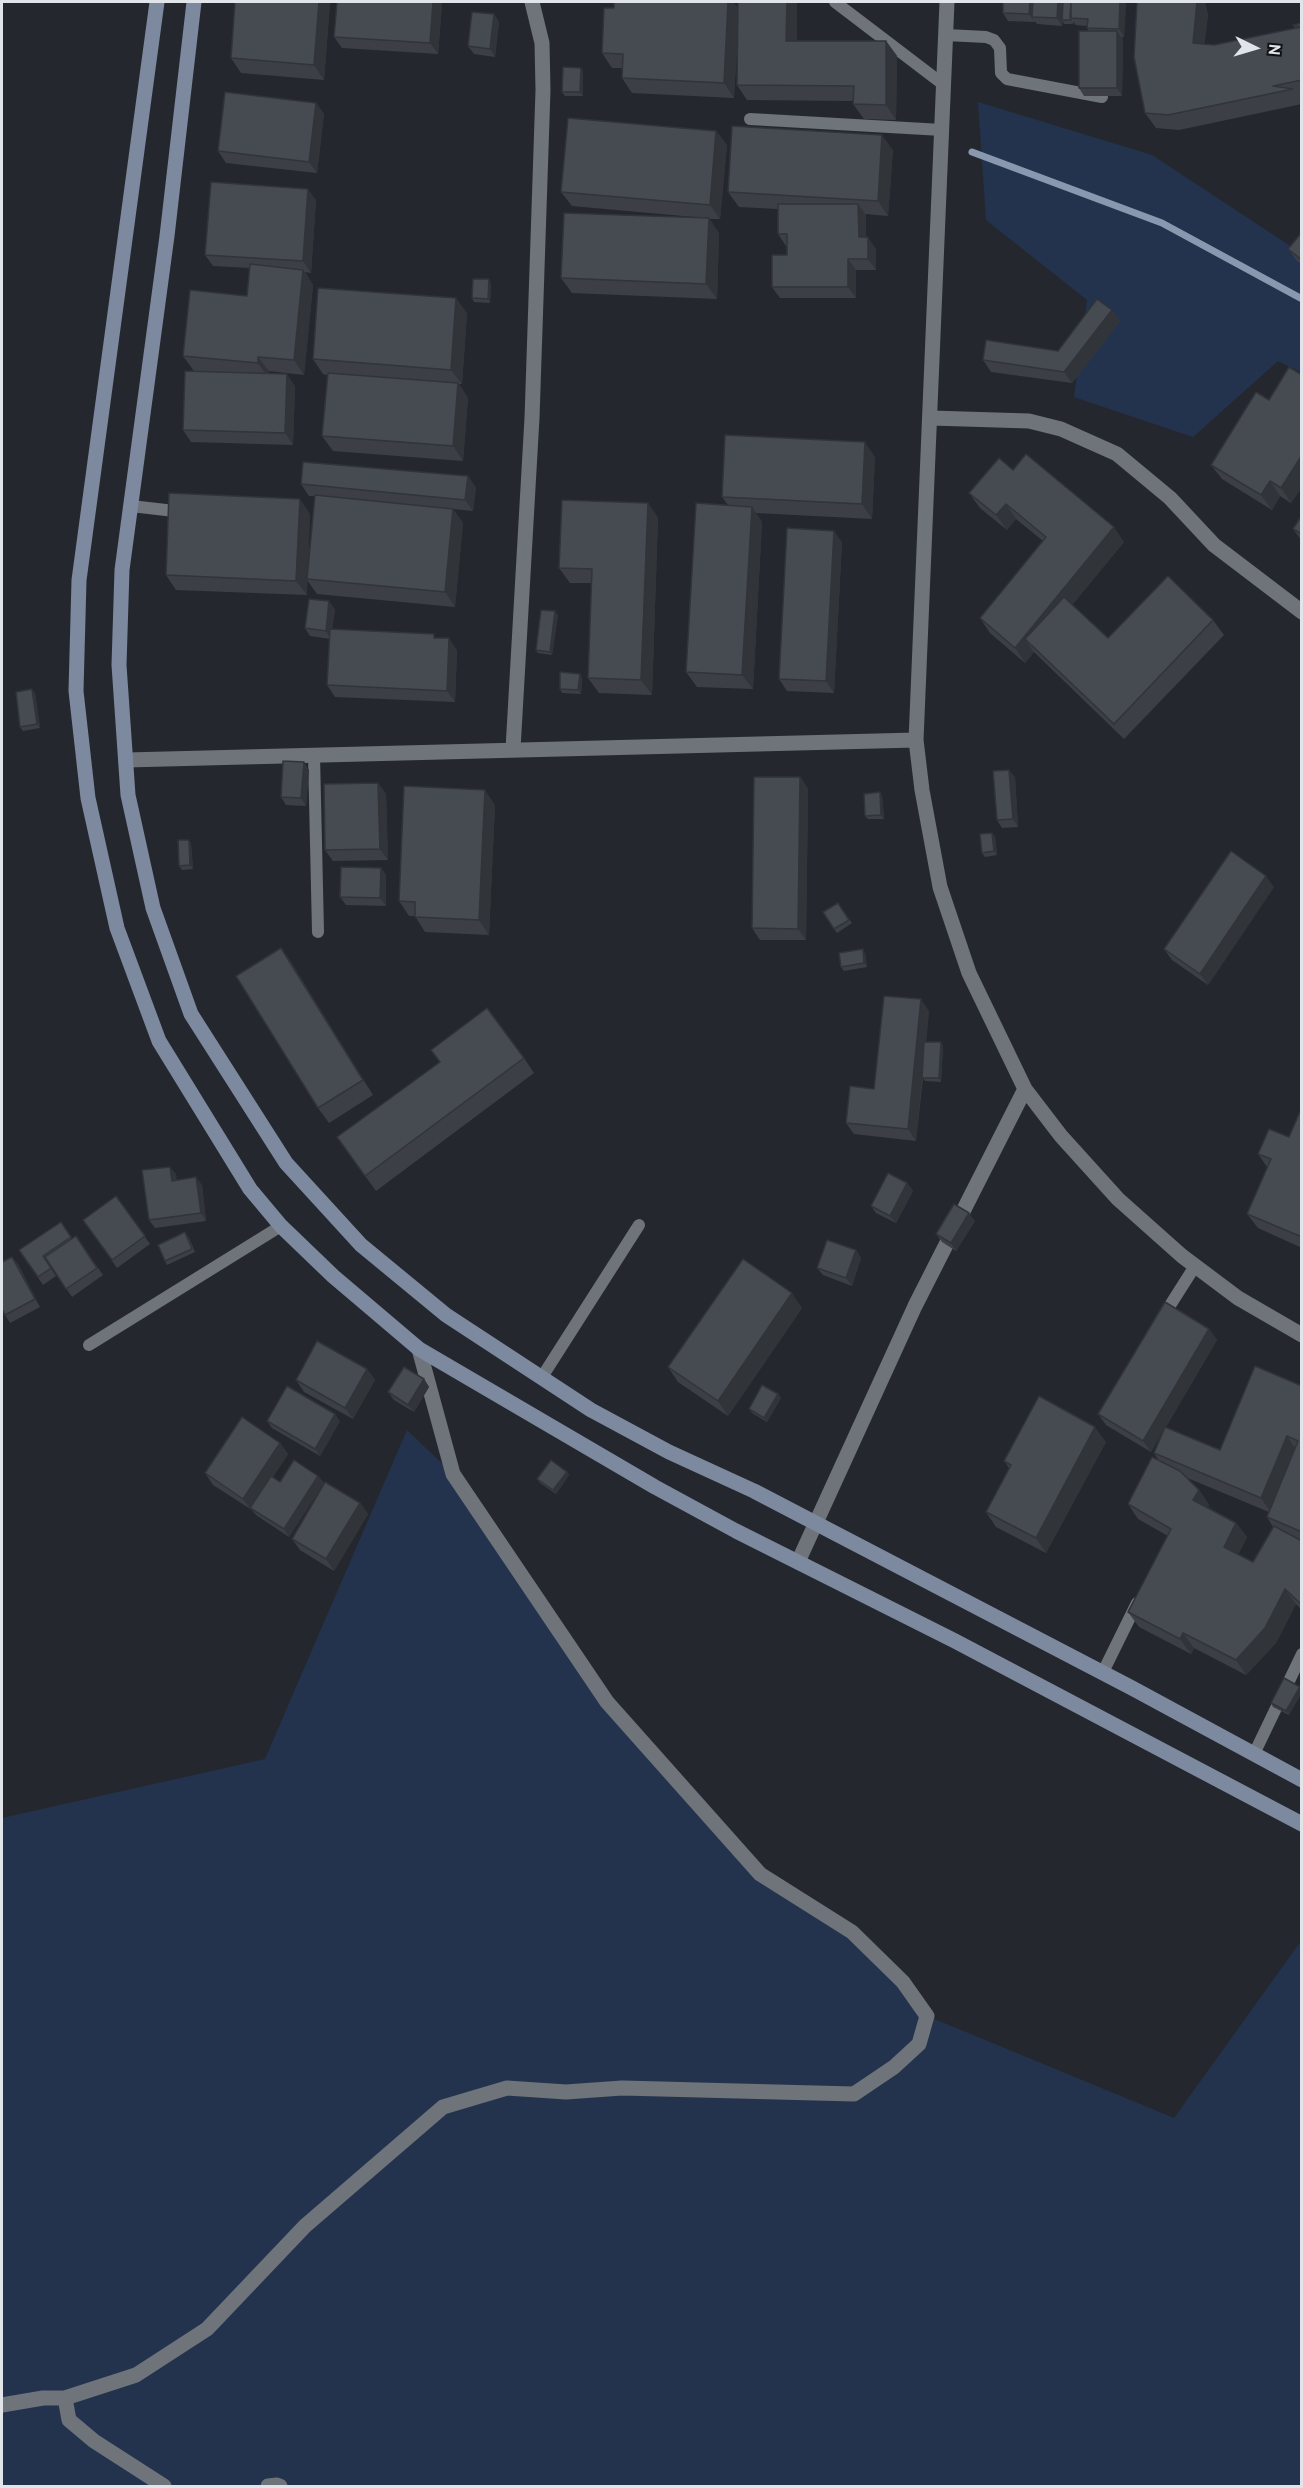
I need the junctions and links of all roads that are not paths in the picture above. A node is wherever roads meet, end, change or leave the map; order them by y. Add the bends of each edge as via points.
1 (157, 2) edge
2 (194, 2) edge
3 (532, 2) edge
4 (835, 2) edge
5 (947, 2) edge
6 (946, 35) junction
7 (944, 85) junction
8 (1102, 97) edge
9 (750, 119) dead end
10 (942, 130) junction
11 (931, 418) junction
12 (131, 506) junction
13 (199, 513) edge
14 (1302, 612) edge
15 (916, 740) junction
16 (513, 749) junction
17 (314, 755) junction
18 (126, 760) junction
19 (318, 932) dead end
20 (1025, 1089) junction
21 (639, 1225) dead end
22 (280, 1226) junction
23 (1195, 1266) junction
24 (1152, 1333) edge
25 (1302, 1335) edge
26 (89, 1345) dead end
27 (419, 1349) junction
28 (542, 1377) junction
29 (814, 1524) junction
30 (798, 1562) junction
31 (1144, 1590) edge
32 (1302, 1654) edge
33 (1103, 1672) junction
34 (1254, 1754) junction
35 (1302, 1779) edge
36 (1302, 1824) edge
37 (66, 2398) junction
38 (2, 2405) edge
39 (164, 2487) edge
40 (268, 2487) edge
41 (280, 2487) edge

1 - 22 street via 79,580 76,691 88,798 117,928 159,1041 250,1189
2 - 12 street
3 - 16 street via 542,43 543,90 532,418
4 - 7 lane
5 - 6 street
6 - 7 street
6 - 8 lane via 994,40 1000,48 1001,73 1007,79
7 - 10 street
9 - 10 lane
10 - 11 street
11 - 14 street via 1029,421 1061,429 1117,454 1170,498 1214,544
11 - 15 street
12 - 13 lane
12 - 18 street via 122,570 119,665
15 - 16 street
15 - 20 street via 940,887 969,973
16 - 17 street
17 - 18 street
17 - 19 lane
18 - 28 street via 128,795 153,908 191,1014 286,1163 361,1245 446,1315
20 - 23 street via 1061,1136 1118,1198
20 - 29 street via 915,1306
21 - 28 lane
22 - 26 lane
22 - 27 street
23 - 24 lane
23 - 25 street via 1238,1298
27 - 30 street via 655,1487
27 - 37 street via 453,1474 607,1702 760,1874 852,1932 903,1982 927,2016 919,2044 854,2094 507,2088 443,2106 305,2226 207,2329 136,2375
28 - 29 street via 591,1410
29 - 30 street
29 - 33 street
30 - 36 street
31 - 33 lane
32 - 34 lane
33 - 34 street
34 - 35 street
37 - 38 street
37 - 39 street via 69,2420
40 - 41 street

